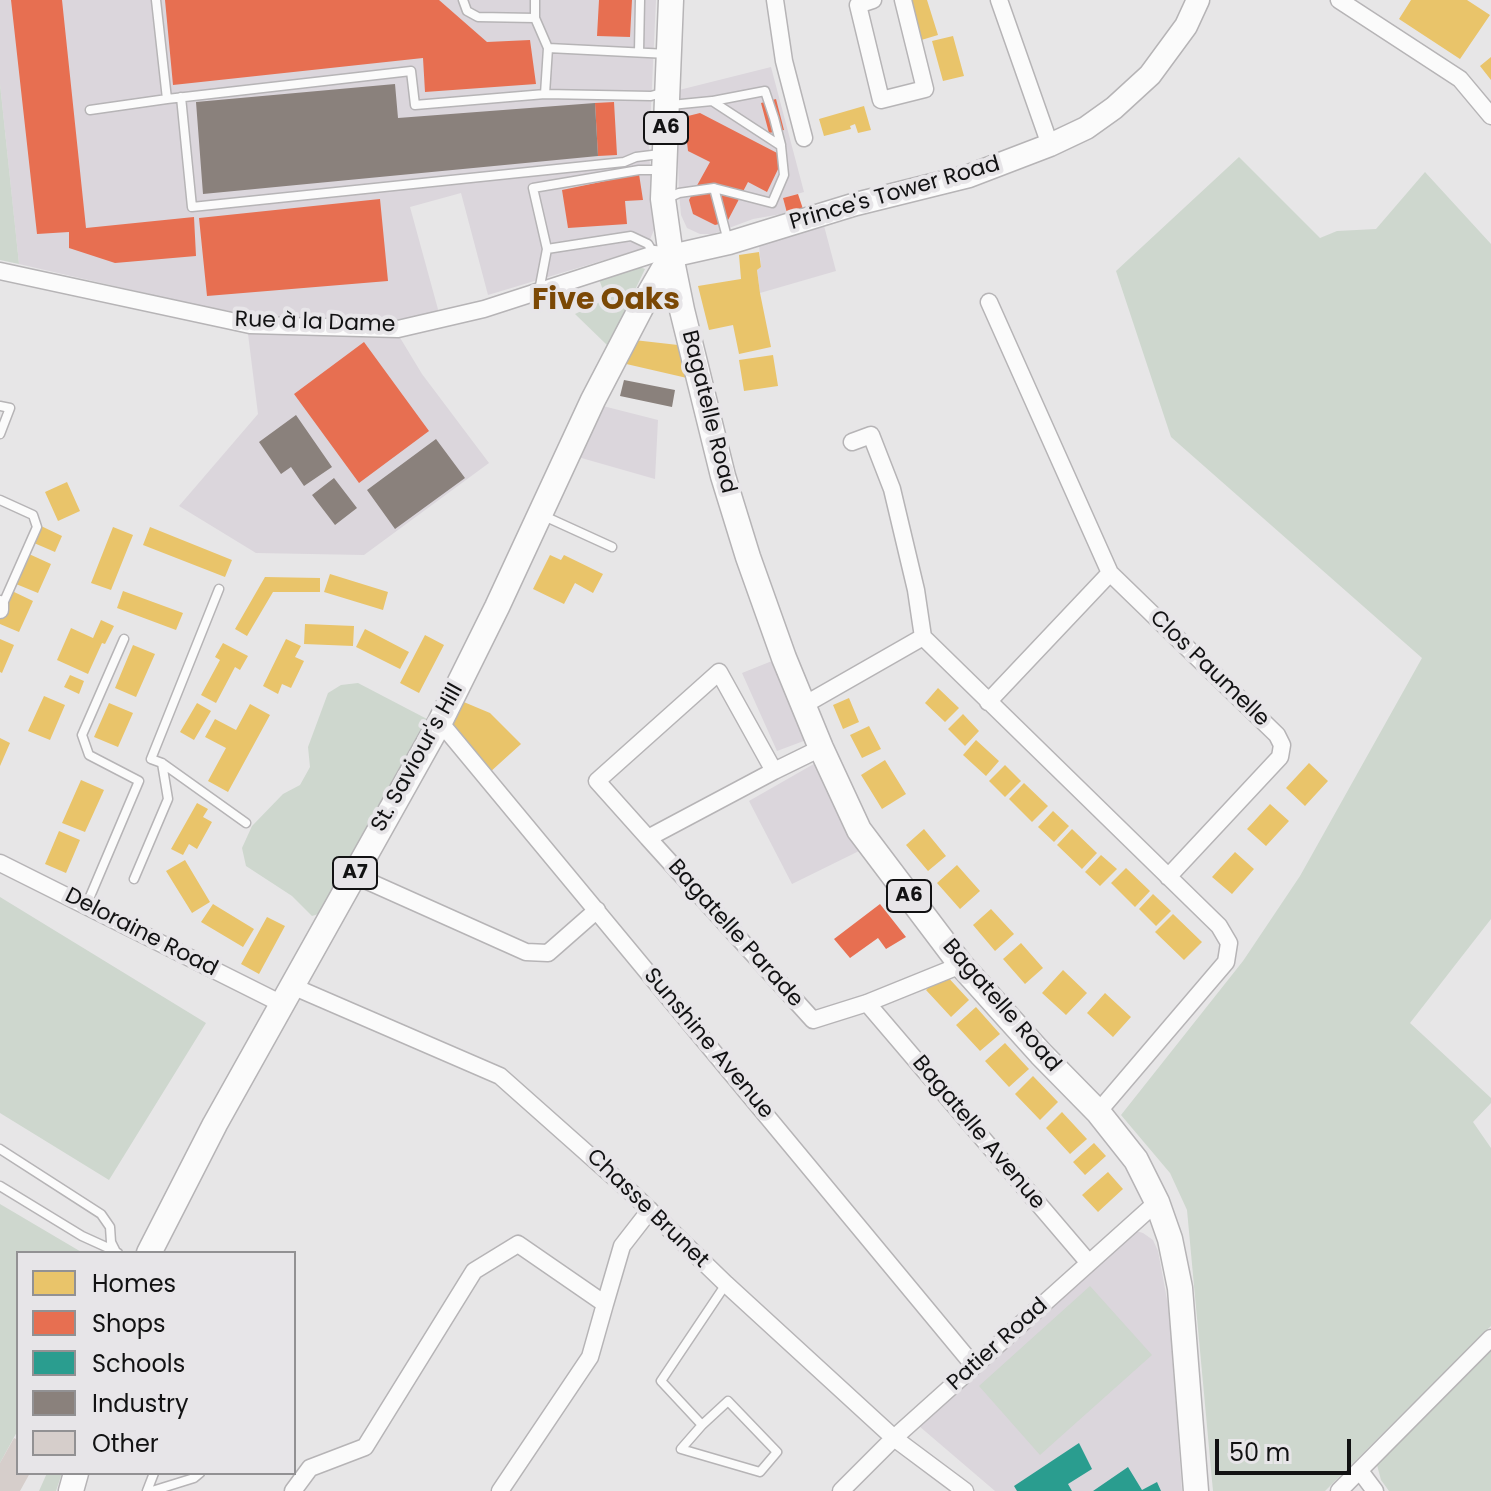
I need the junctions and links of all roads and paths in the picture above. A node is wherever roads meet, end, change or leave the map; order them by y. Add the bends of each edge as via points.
1 (156, 0) edge
2 (463, 0) edge
3 (535, 0) edge
4 (640, 0) edge
5 (671, 0) edge
6 (775, 0) edge
7 (873, 0) edge
8 (903, 0) edge
9 (999, 0) edge
10 (1198, 0) edge
11 (1339, 0) edge
12 (535, 18) junction
13 (548, 48) junction
14 (639, 52) junction
15 (669, 54) junction
16 (545, 94) junction
17 (181, 97) junction
18 (667, 98) junction
19 (167, 99) junction
20 (712, 101) junction
21 (90, 110) dead end
22 (1491, 116) edge
23 (804, 138) dead end
24 (1050, 145) junction
25 (781, 146) junction
26 (665, 162) junction
27 (714, 188) junction
28 (663, 199) junction
29 (729, 243) junction
30 (547, 249) junction
31 (663, 255) junction
32 (0, 271) edge
33 (539, 291) junction
34 (989, 302) dead end
35 (639, 310) junction
36 (682, 310) junction
37 (0, 406) edge
38 (0, 434) edge
39 (852, 442) dead end
40 (0, 500) edge
41 (540, 514) junction
42 (612, 547) dead end
43 (1110, 573) junction
44 (219, 589) dead end
45 (0, 607) edge
46 (923, 637) junction
47 (124, 639) dead end
48 (988, 702) junction
49 (804, 705) junction
50 (440, 722) junction
51 (821, 748) junction
52 (162, 763) junction
53 (774, 771) junction
54 (246, 823) dead end
55 (648, 838) junction
56 (0, 863) edge
57 (354, 875) junction
58 (1168, 877) junction
59 (134, 879) dead end
60 (86, 906) junction
61 (597, 910) junction
62 (961, 965) junction
63 (287, 995) junction
64 (867, 1003) junction
65 (1098, 1112) junction
66 (0, 1149) edge
67 (0, 1186) edge
68 (1157, 1202) junction
69 (650, 1210) junction
70 (115, 1251) edge
71 (116, 1251) edge
72 (150, 1251) edge
73 (1089, 1263) junction
74 (726, 1284) junction
75 (605, 1304) junction
76 (1491, 1338) edge
77 (974, 1366) junction
78 (702, 1425) junction
79 (894, 1438) junction
80 (1360, 1471) junction
81 (198, 1475) edge
82 (149, 1491) edge
83 (293, 1491) edge
84 (500, 1491) edge
85 (841, 1491) edge
86 (965, 1491) edge
87 (1196, 1491) edge
88 (1339, 1491) edge
89 (1375, 1491) edge

1 - 19 lane
2 - 12 lane via 467,11 478,17
3 - 12 lane
4 - 14 lane
5 - 15 main road, A6
6 - 23 street
7 - 8 street via 858,5 881,100 925,89
9 - 24 street
10 - 24 main road, Prince's Tower Road via 1150,75 1086,128
11 - 22 street via 1460,79
12 - 13 lane
13 - 14 lane
13 - 16 lane
14 - 15 lane
15 - 18 main road, A6
16 - 17 lane via 415,105 411,71
16 - 18 lane
17 - 19 lane
17 - 26 lane via 192,207 636,157
18 - 20 lane
18 - 26 main road, A6
19 - 21 lane
20 - 25 lane
20 - 25 lane via 765,91
24 - 29 main road, Prince's Tower Road via 969,176
25 - 27 lane via 784,175 772,203
26 - 28 main road, A6
26 - 30 lane via 533,188
27 - 28 lane
27 - 29 lane
28 - 31 main road, A6
29 - 31 main road, Prince's Tower Road
30 - 31 lane via 631,236
30 - 33 lane
31 - 33 street, Rue à la Dame
31 - 35 main road, St. Saviour's Hill / A7
31 - 36 main road, Bagatelle Road / A6
32 - 33 street, Rue à la Dame via 250,325 398,329
34 - 43 street, Clos Paumelle
35 - 36 main road via 656,297 670,299
35 - 41 main road, St. Saviour's Hill / A7
36 - 49 main road, Bagatelle Road / A6 via 734,517
37 - 38 lane via 10,408
39 - 46 street via 871,435 892,489
40 - 45 lane via 33,515 37,527
41 - 42 lane
41 - 50 main road, St. Saviour's Hill / A7
43 - 48 street
43 - 58 street, Clos Paumelle via 1282,745 1280,757
44 - 52 lane via 151,759
46 - 48 street
46 - 49 street
47 - 60 lane via 82,735 89,755 139,781
48 - 58 street
49 - 51 main road, Bagatelle Road / A6
50 - 57 main road, St. Saviour's Hill / A7
50 - 61 street, Sunshine Avenue
51 - 53 street, Bagatelle Parade
51 - 62 main road, Bagatelle Road / A6 via 859,830
52 - 54 lane
52 - 59 lane via 168,799
53 - 55 street, Bagatelle Parade
53 - 55 street, Bagatelle Parade via 719,672 597,781
55 - 64 street, Bagatelle Parade via 813,1020
56 - 60 street, Deloraine Road
57 - 61 street via 526,952 548,953
57 - 63 main road, St. Saviour's Hill / A7
58 - 65 street via 1219,926 1229,943 1226,962
60 - 63 street, Deloraine Road
61 - 77 street, Sunshine Avenue
62 - 64 street, Bagatelle Parade
62 - 65 main road, Bagatelle Road / A6
63 - 69 street, Chasse Brunet via 500,1076
63 - 72 main road, St. Saviour's Hill / A7
64 - 73 street, Bagatelle Avenue
65 - 68 main road, Bagatelle Road / A6 via 1136,1160
66 - 71 lane via 101,1214
67 - 70 lane
68 - 73 street, Patier Road
68 - 87 main road, Bagatelle Road / A6 via 1180,1288
69 - 74 street, Chasse Brunet
69 - 75 street via 622,1246
73 - 77 street, Patier Road
74 - 78 lane via 661,1381
74 - 79 street, Chasse Brunet
75 - 83 street via 518,1244 474,1271 365,1447 310,1468
75 - 84 street via 590,1357
76 - 80 street
77 - 79 street, Patier Road
78 - 78 lane via 681,1449 760,1472 777,1452 728,1401
79 - 85 street, Patier Road
79 - 86 street, Chasse Brunet
80 - 88 street
80 - 89 street
81 - 82 lane

